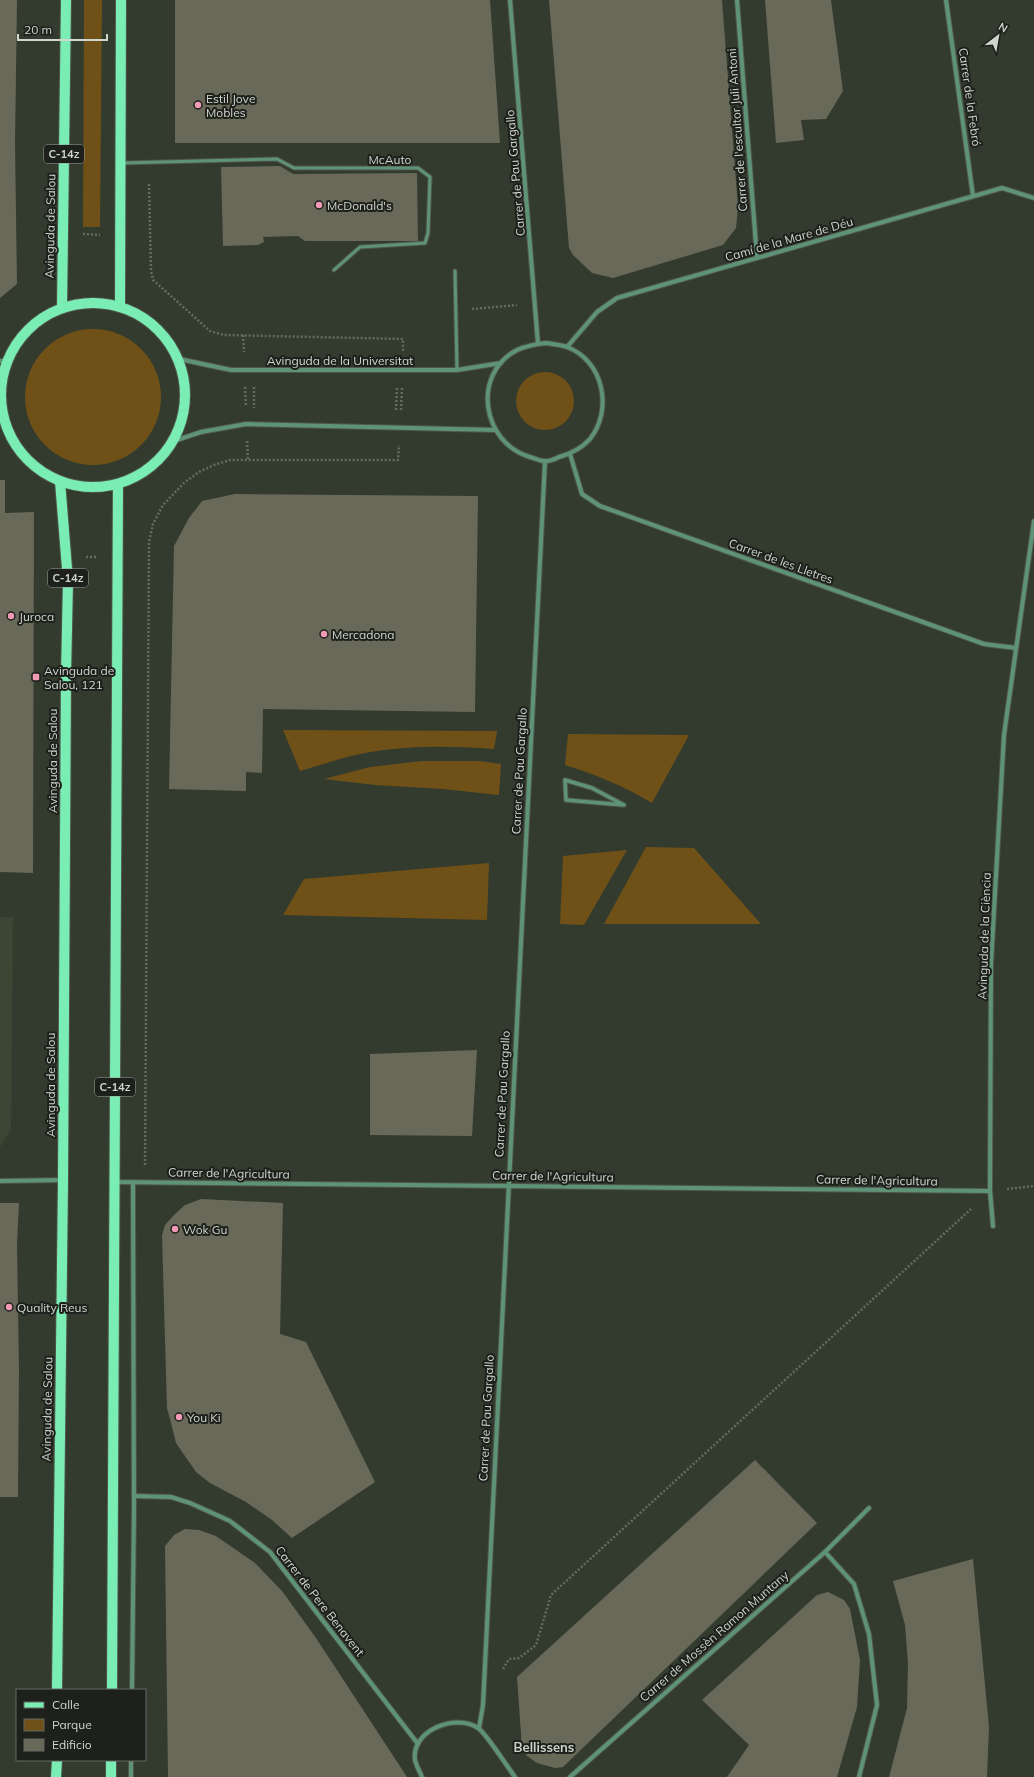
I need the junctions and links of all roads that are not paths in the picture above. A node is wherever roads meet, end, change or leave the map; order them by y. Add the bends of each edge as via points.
1 (66, 0) edge
2 (121, 0) edge
3 (510, 0) edge
4 (737, 0) edge
5 (946, 0) edge
6 (120, 163) junction
7 (973, 196) junction
8 (1034, 198) edge
9 (756, 258) junction
10 (334, 270) dead end
11 (456, 271) dead end
12 (120, 307) junction
13 (62, 308) junction
14 (538, 344) junction
15 (567, 347) junction
16 (179, 359) junction
17 (4, 361) edge
18 (501, 363) junction
19 (457, 370) junction
20 (2, 419) edge
21 (495, 430) junction
22 (174, 441) junction
23 (570, 454) junction
24 (545, 462) junction
25 (60, 481) junction
26 (118, 484) junction
27 (1034, 520) edge
28 (1016, 648) junction
29 (566, 800) joint
30 (63, 1180) junction
31 (0, 1181) edge
32 (115, 1182) junction
33 (133, 1182) junction
34 (508, 1186) junction
35 (990, 1191) junction
36 (993, 1226) dead end
37 (134, 1496) junction
38 (870, 1508) dead end
39 (825, 1552) junction
40 (57, 1689) edge
41 (112, 1689) edge
42 (132, 1689) edge
43 (479, 1728) junction
44 (418, 1744) junction
45 (57, 1761) edge
46 (111, 1761) edge
47 (131, 1761) edge
48 (56, 1777) edge
49 (111, 1777) edge
50 (131, 1777) edge
51 (422, 1777) edge
52 (515, 1777) edge
53 (570, 1777) edge
54 (859, 1777) edge

1 - 13 main road, Avinguda de Salou / C-14z
2 - 6 main road
3 - 14 street, Carrer de Pau Gargallo
4 - 9 street, Carrer de l'escultor Juli Antoni
5 - 7 street, Carrer de la Febró
6 - 10 lane, McAuto via 277,159 294,168 418,168 430,177 428,234 425,243 360,247
6 - 12 main road
7 - 8 street, Camí de la Mare de Déu via 1002,188
7 - 9 street, Camí de la Mare de Déu
9 - 15 street, Camí de la Mare de Déu via 617,298 597,312
11 - 19 lane
12 - 13 main road via 97,303
12 - 16 main road via 139,315 150,324
13 - 17 main road via 41,319 23,334
14 - 15 street
14 - 18 street via 516,351
15 - 23 street via 593,368 601,383 604,402 600,421 589,439
16 - 19 street, Avinguda de la Universitat via 231,370
16 - 22 main road via 186,394 183,418
17 - 20 main road via 1,384
18 - 19 street, Avinguda de la Universitat
18 - 21 street via 492,378 487,396 490,418
20 - 25 main road via 13,442 29,461
21 - 22 street via 246,424 201,432
21 - 24 street via 507,445 522,455
22 - 26 main road via 150,468
23 - 24 street
23 - 28 street, Carrer de les Lletres via 582,494 600,506 984,644
24 - 34 street, Carrer de Pau Gargallo
25 - 26 main road via 80,486 100,487
25 - 30 main road, Avinguda de Salou / C-14z via 68,581
26 - 32 main road, C-14z
27 - 28 street, Avinguda de la Ciència
28 - 35 street, Avinguda de la Ciència via 1004,735 991,964
29 - 29 street via 595,802 624,805 592,788 565,780
30 - 31 street
30 - 40 main road, Avinguda de Salou / C-14z
32 - 33 street, Carrer de l'Agricultura
32 - 41 main road, C-14z
33 - 34 street, Carrer de l'Agricultura
33 - 37 street
34 - 35 street, Carrer de l'Agricultura
34 - 43 street, Carrer de Pau Gargallo via 483,1705
35 - 36 street, Avinguda de la Ciència
37 - 42 street
37 - 44 street, Carrer de Pere Benavent via 171,1497 190,1503 230,1521 270,1552
38 - 39 street, Carrer de Mossèn Ramon Muntany
39 - 53 street, Carrer de Mossèn Ramon Muntany
39 - 54 street via 854,1584 869,1634 877,1705
43 - 44 street via 460,1722 446,1723 430,1730
43 - 52 street
44 - 51 street via 415,1759
45 - 48 main road
46 - 49 main road
47 - 50 street

